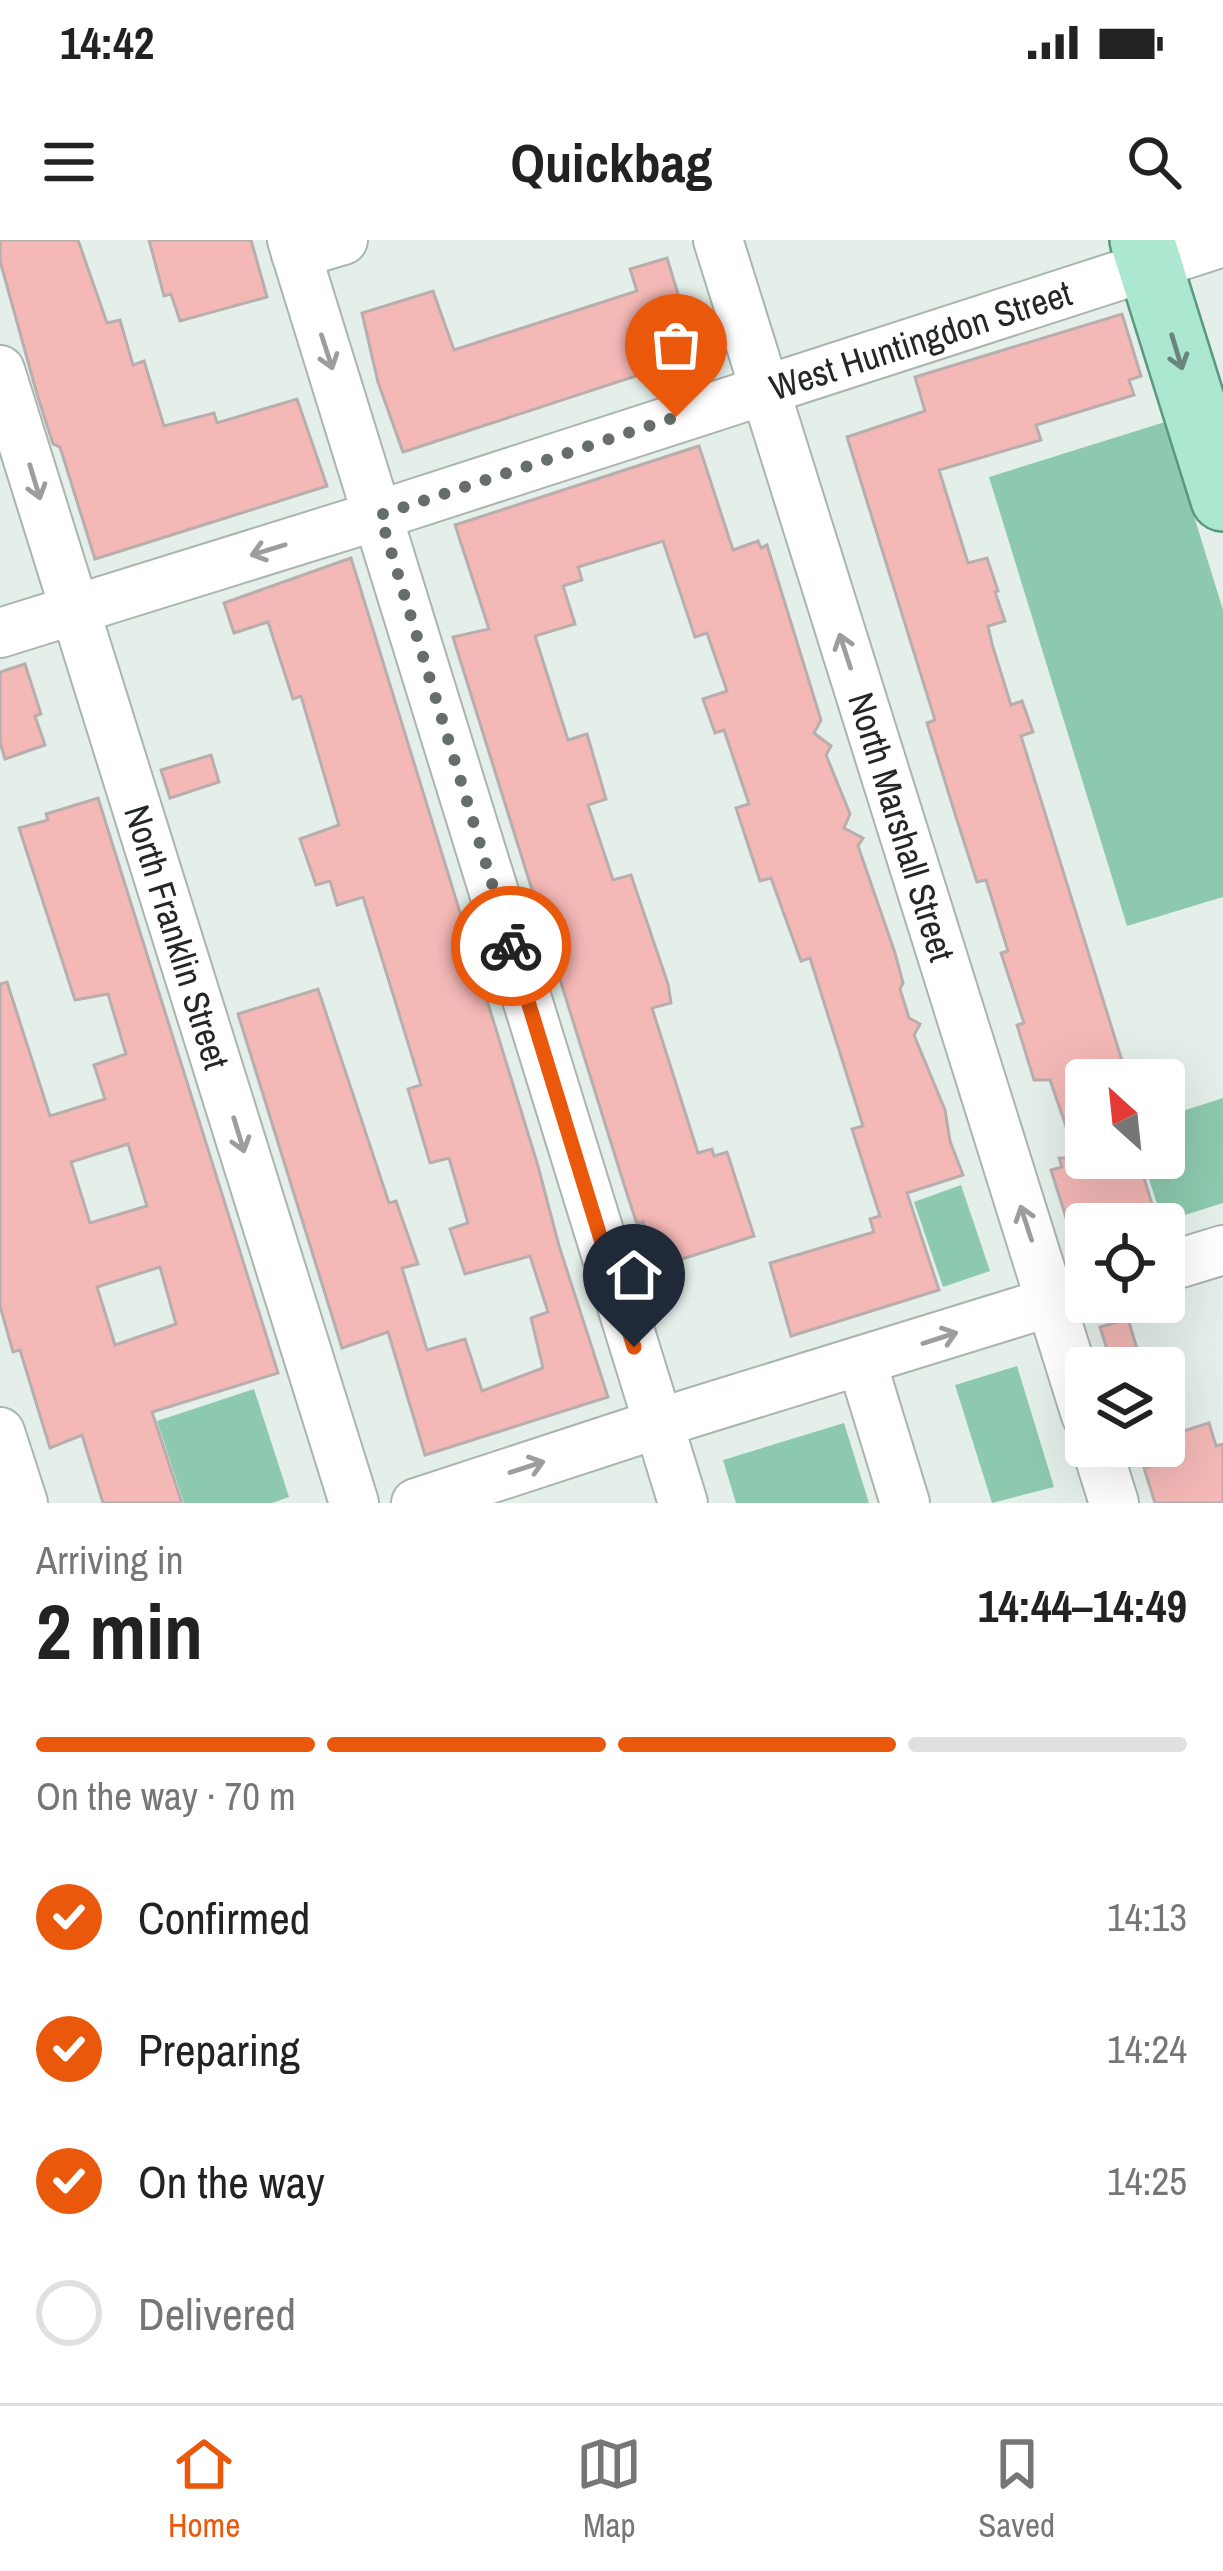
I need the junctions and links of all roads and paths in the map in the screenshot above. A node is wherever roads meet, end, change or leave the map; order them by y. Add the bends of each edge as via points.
1 (343, 240) edge
2 (718, 240) edge
3 (1223, 242) edge
4 (294, 247) edge
5 (1146, 252) edge
6 (0, 370) edge
7 (761, 389) junction
8 (1223, 499) edge
9 (380, 515) junction
10 (75, 610) junction
11 (0, 633) edge
12 (1223, 1250) edge
13 (1185, 1262) edge
14 (1065, 1288) edge
15 (1065, 1298) edge
16 (862, 1363) junction
17 (657, 1424) junction
18 (0, 1432) edge
19 (1103, 1467) edge
20 (23, 1503) edge
21 (354, 1503) edge
22 (416, 1503) edge
23 (683, 1503) edge
24 (905, 1503) edge
25 (1114, 1503) edge

1 - 4 street
2 - 7 street, North Marshall Street
3 - 5 street, West Huntingdon Street
4 -> 9 street
5 - 7 street, West Huntingdon Street
5 -> 8 main road
6 -> 10 street, North Franklin Street
7 - 9 street, West Huntingdon Street
14 -> 7 street, North Marshall Street
9 -> 10 street, West Huntingdon Street
9 - 17 street
10 - 11 street, West Huntingdon Street
10 -> 21 street, North Franklin Street
12 - 13 street
16 -> 15 street
16 - 17 street
16 - 24 street
22 -> 17 street
17 - 23 street
18 - 20 street
19 - 25 street

